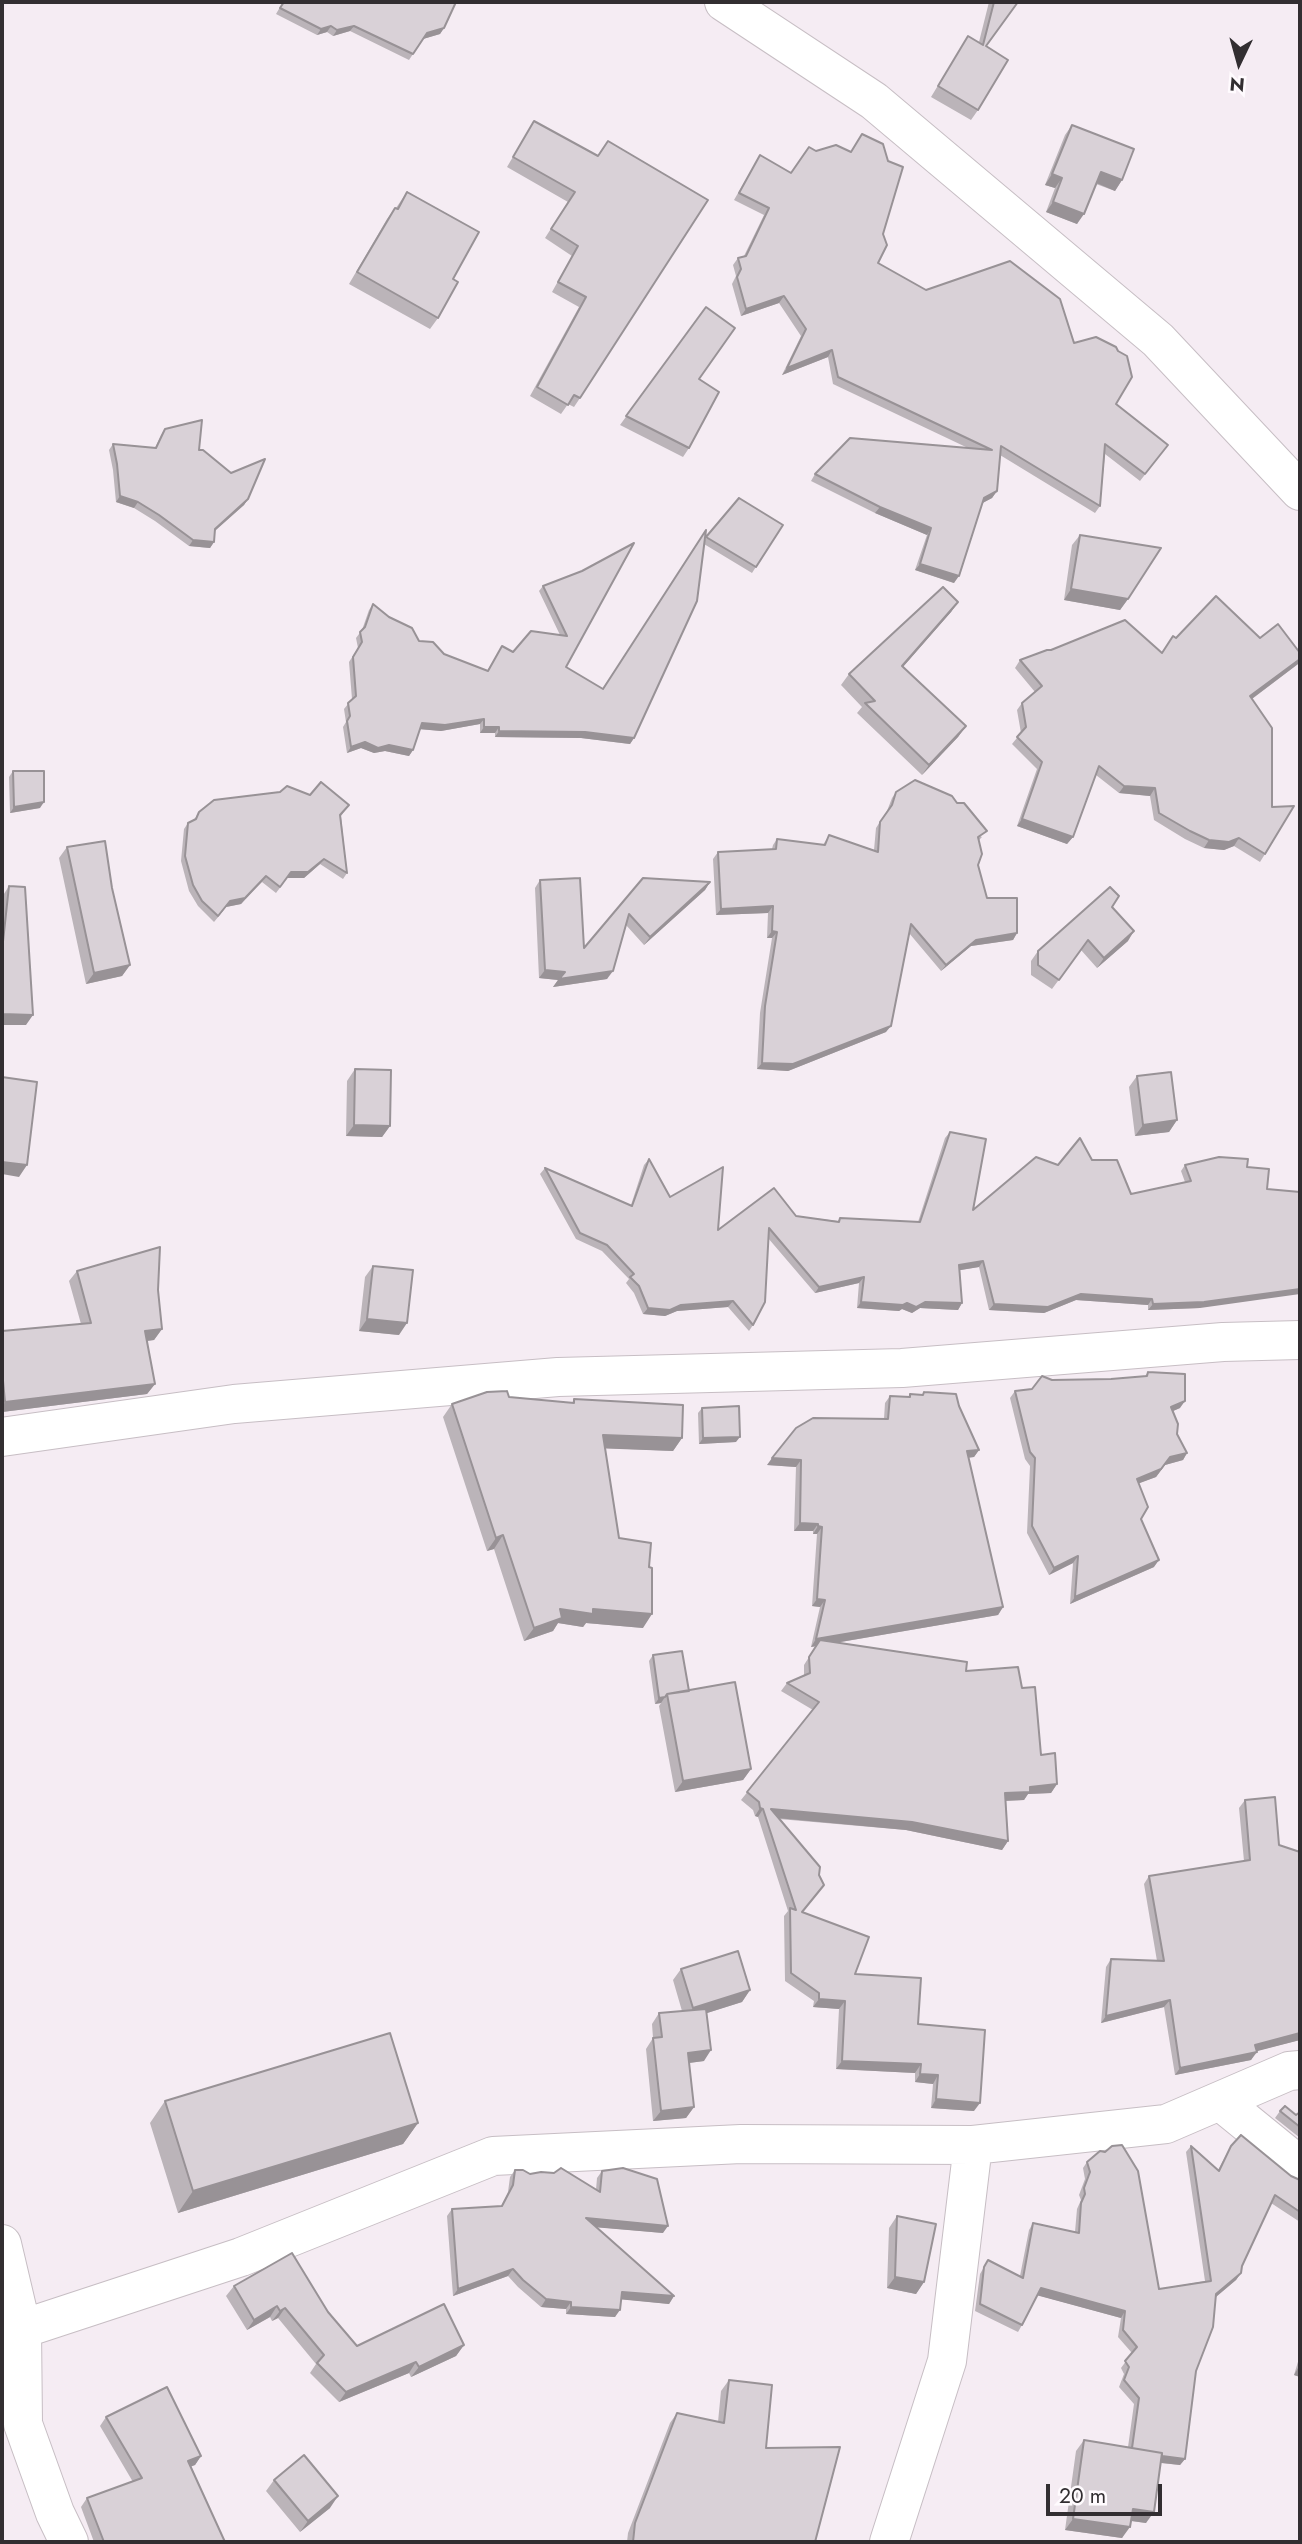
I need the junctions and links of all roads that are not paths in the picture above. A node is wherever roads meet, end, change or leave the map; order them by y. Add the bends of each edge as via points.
1 (724, 2) edge
2 (1300, 491) edge
3 (1300, 1340) edge
4 (2, 1437) edge
5 (1300, 2070) edge
6 (1220, 2101) junction
7 (973, 2145) junction
8 (1300, 2166) edge
9 (2, 2244) edge
10 (12, 2334) edge
11 (69, 2542) edge
12 (889, 2542) edge

1 - 2 street via 874,101 1158,340
3 - 4 street via 902,1368 558,1377 234,1404
5 - 6 street
6 - 7 street via 1166,2124
6 - 8 street
7 - 10 street via 741,2144 493,2156 241,2257
7 - 12 street via 947,2361
9 - 10 street
10 - 11 street via 23,2424

